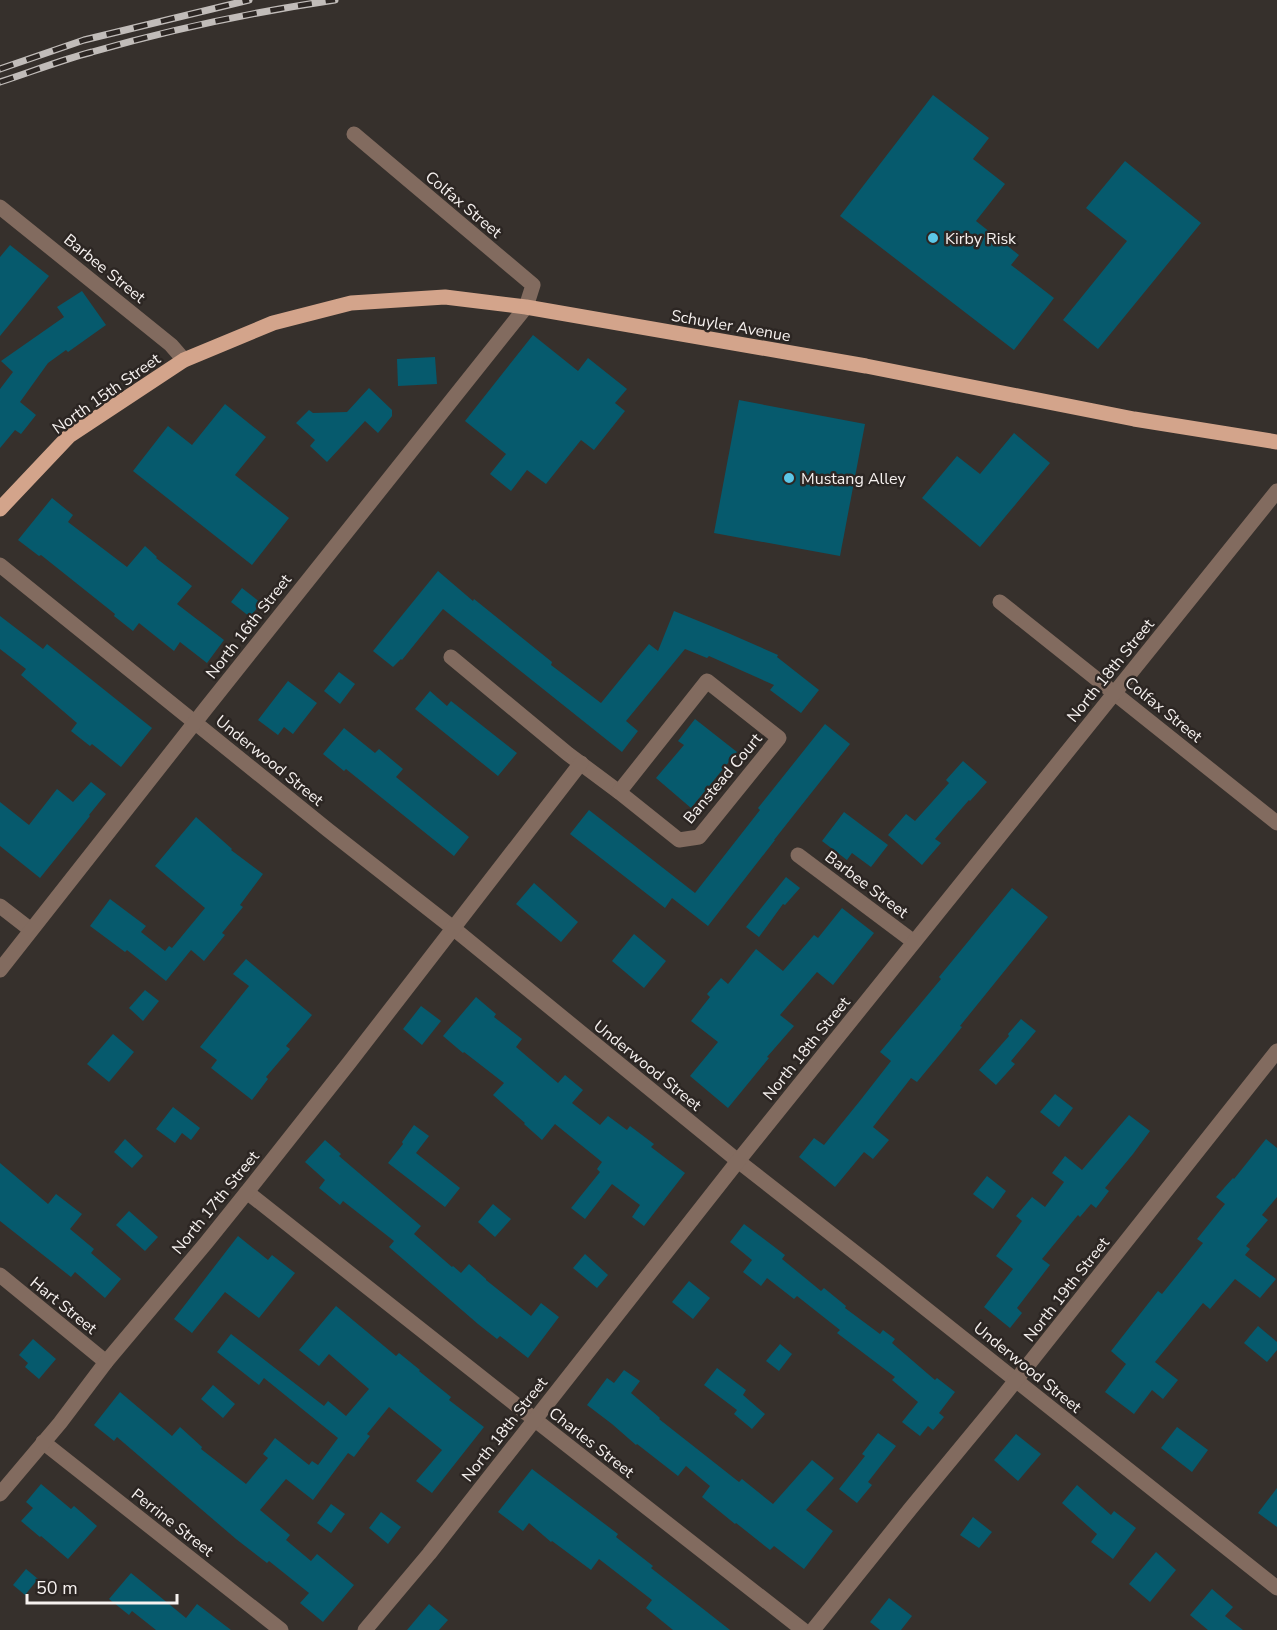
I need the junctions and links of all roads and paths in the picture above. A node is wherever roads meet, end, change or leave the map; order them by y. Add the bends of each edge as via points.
1 (354, 135) dead end
2 (0, 207) edge
3 (526, 307) junction
4 (184, 360) junction
5 (1277, 442) edge
6 (1277, 491) edge
7 (0, 509) edge
8 (0, 565) edge
9 (1000, 602) dead end
10 (452, 657) dead end
11 (1115, 693) junction
12 (195, 722) junction
13 (581, 763) junction
14 (619, 792) junction
15 (1277, 823) edge
16 (798, 855) dead end
17 (0, 906) edge
18 (453, 928) junction
19 (32, 930) junction
20 (914, 942) junction
21 (0, 970) edge
22 (1277, 1052) edge
23 (738, 1161) junction
24 (247, 1192) junction
25 (0, 1275) edge
26 (106, 1362) junction
27 (1016, 1381) junction
28 (534, 1419) junction
29 (43, 1442) junction
30 (0, 1494) edge
31 (1277, 1588) edge
32 (281, 1630) edge
33 (365, 1630) edge
34 (803, 1630) edge
35 (813, 1630) edge

1 - 3 street, Colfax Street via 533,285
2 - 4 street, Barbee Street via 171,345
3 - 4 main road, Schuyler Avenue via 445,297 351,303 273,323
3 - 5 main road, Schuyler Avenue
3 - 12 street, North 16th Street
4 - 7 main road, North 15th Street via 69,436
6 - 11 street, North 18th Street
8 - 12 street, Underwood Street
9 - 11 street, Colfax Street
10 - 13 street, Banstead Court
11 - 15 street, Colfax Street
11 - 20 street, North 18th Street
12 - 18 street, Underwood Street
12 - 19 street, North 16th Street
13 - 14 street, Banstead Court
13 - 18 street, North 17th Street
14 - 14 street, Banstead Court via 679,840 699,837 779,738 707,681
16 - 20 street, Barbee Street
17 - 19 street
18 - 23 street, Underwood Street
18 - 24 street, North 17th Street
19 - 21 street, North 16th Street
20 - 23 street, North 18th Street
22 - 27 street, North 19th Street
23 - 27 street, Underwood Street
23 - 28 street, North 18th Street
24 - 26 street, North 17th Street
24 - 28 street, Charles Street
25 - 26 street, Hart Street
26 - 29 street, North 17th Street
27 - 31 street, Underwood Street
27 - 35 street, North 19th Street
28 - 33 street, North 18th Street
28 - 34 street, Charles Street
29 - 30 street, North 17th Street
29 - 32 street, Perrine Street

